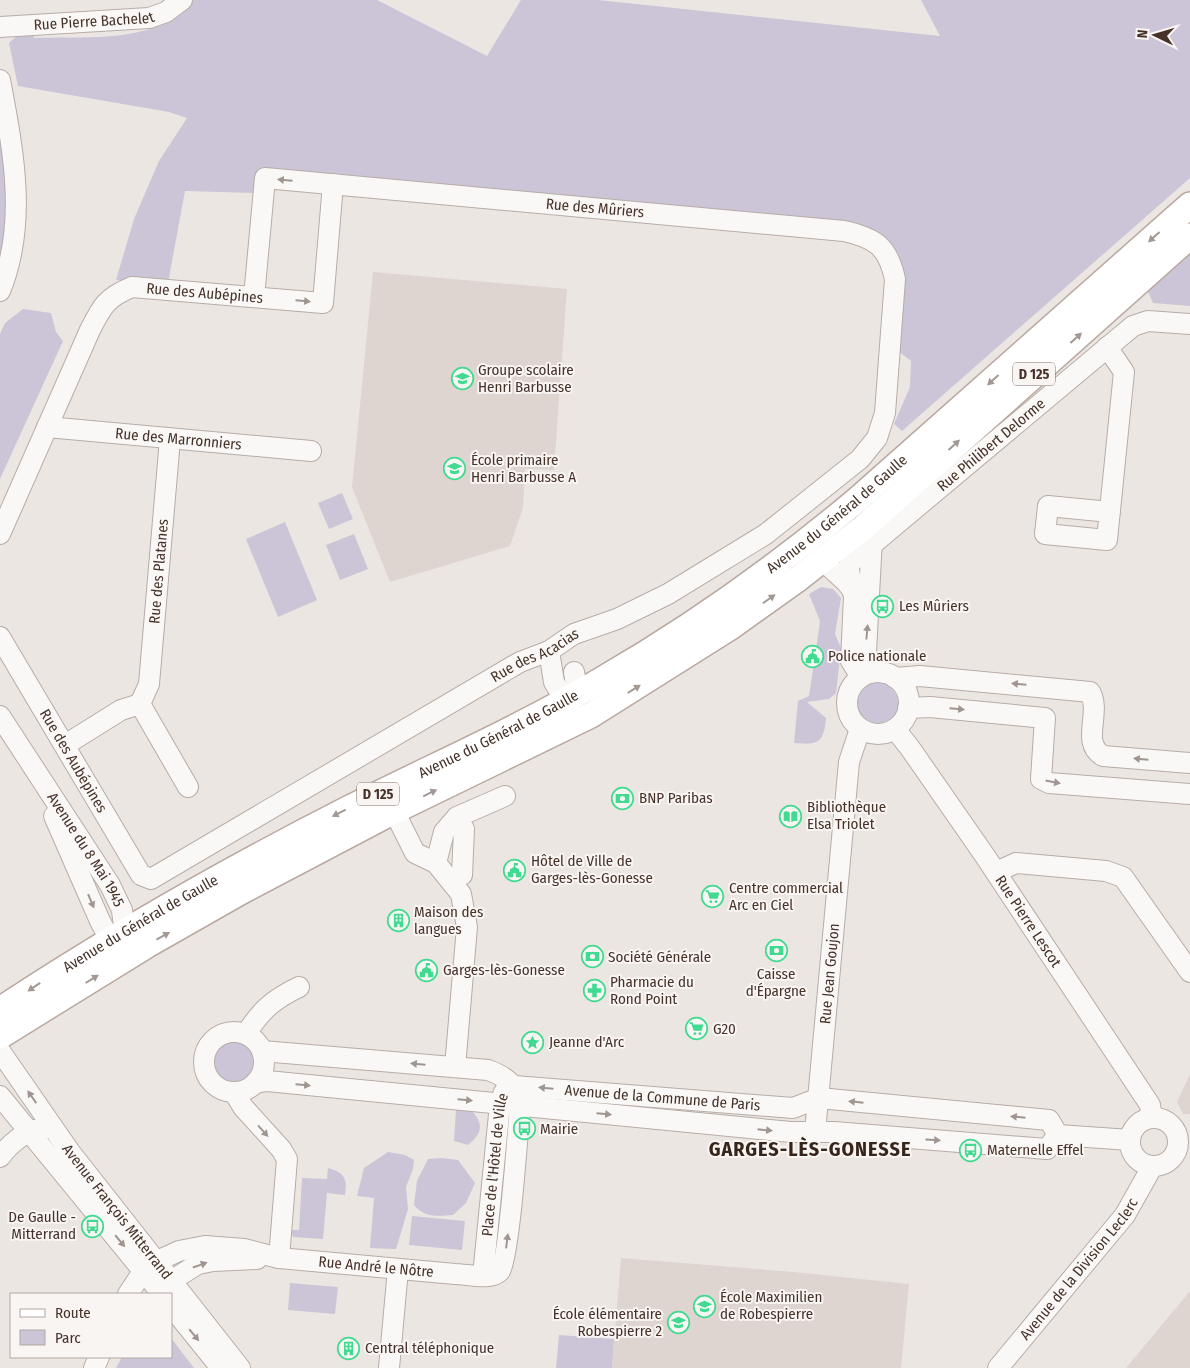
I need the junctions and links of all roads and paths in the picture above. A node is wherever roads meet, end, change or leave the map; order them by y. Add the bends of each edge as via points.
1 (182, 0) edge
2 (0, 27) edge
3 (0, 80) edge
4 (334, 184) junction
5 (1190, 205) edge
6 (1190, 236) edge
7 (0, 290) edge
8 (254, 297) junction
9 (1190, 324) edge
10 (1108, 348) junction
11 (886, 402) joint
12 (47, 426) junction
13 (941, 427) junction
14 (170, 438) junction
15 (311, 452) dead end
16 (1110, 512) dead end
17 (824, 528) junction
18 (867, 530) junction
19 (0, 534) edge
20 (822, 560) junction
21 (853, 591) junction
22 (0, 637) edge
23 (549, 651) junction
24 (890, 675) junction
25 (861, 677) junction
26 (1048, 687) junction
27 (574, 697) junction
28 (140, 704) junction
29 (908, 708) junction
30 (0, 716) edge
31 (1045, 718) junction
32 (860, 729) junction
33 (895, 729) junction
34 (65, 745) junction
35 (28, 756) junction
36 (1190, 763) edge
37 (188, 787) dead end
38 (1190, 794) edge
39 (505, 796) dead end
40 (394, 811) junction
41 (457, 817) junction
42 (436, 863) junction
43 (996, 872) junction
44 (462, 875) dead end
45 (151, 879) joint
46 (118, 901) junction
47 (160, 912) junction
48 (119, 944) junction
49 (1190, 972) edge
50 (299, 987) dead end
51 (0, 1010) edge
52 (246, 1034) junction
53 (0, 1036) edge
54 (0, 1051) edge
55 (262, 1051) junction
56 (455, 1067) junction
57 (255, 1083) junction
58 (514, 1086) junction
59 (234, 1092) junction
60 (0, 1096) edge
61 (819, 1098) junction
62 (500, 1104) junction
63 (520, 1106) junction
64 (1152, 1118) junction
65 (30, 1132) junction
66 (815, 1132) junction
67 (1058, 1135) junction
68 (1130, 1140) junction
69 (1184, 1145) edge
70 (0, 1157) edge
71 (1152, 1167) junction
72 (123, 1220) junction
73 (274, 1257) junction
74 (149, 1266) junction
75 (398, 1269) junction
76 (483, 1276) junction
77 (157, 1290) edge
78 (129, 1293) edge
79 (172, 1304) edge
80 (172, 1307) edge
81 (221, 1368) edge
82 (240, 1368) edge
83 (389, 1368) edge
84 (998, 1368) edge

1 - 2 street, Rue Pierre Bachelet via 166,12 149,18
3 - 7 street via 15,162 16,207 13,247
4 -> 8 street, Rue des Mûriers via 265,178
8 -> 4 street, Rue des Aubépines via 323,303
4 - 11 street, Rue des Mûriers via 861,234 879,244 891,261 896,279
5 -> 13 main road, Avenue du Général de Gaulle / D 125
18 -> 6 main road, Avenue du Général de Gaulle / D 125
8 - 12 street, Rue des Aubépines via 132,287 114,294 90,330
9 - 10 street, Rue Philibert Delorme via 1148,321 1133,326
10 - 16 street via 1124,372
10 - 18 street, Rue Philibert Delorme
11 - 23 street, Rue des Acacias via 877,438 860,459 766,534 668,594 617,620 574,634
12 - 14 street, Rue des Marronniers
12 - 19 street, Rue des Aubépines
13 - 17 main road, Avenue du Général de Gaulle / D 125
13 - 18 street, Avenue du Général de Gaulle via 927,452 887,487
14 - 15 street, Rue des Marronniers
14 - 28 street, Rue des Platanes via 149,684
17 - 18 street via 835,522
17 - 27 main road, Avenue du Général de Gaulle / D 125 via 732,597
18 - 20 main road, Avenue du Général de Gaulle / D 125
18 - 21 street, Avenue du Général de Gaulle via 850,563
24 -> 18 street via 869,660 866,652
20 - 21 street
27 -> 20 main road, Avenue du Général de Gaulle / D 125 via 599,710 729,628
21 - 25 street via 851,661
22 - 34 street, Rue des Aubépines
23 - 27 street via 554,682
23 - 27 street via 566,661
23 - 45 street, Rue des Acacias via 520,662
24 - 25 street via 872,673
26 -> 24 street
24 - 29 street via 904,686
25 - 32 street via 852,686 847,703 852,720
26 - 31 street
36 -> 26 street via 1103,756 1095,751 1092,744 1094,699 1090,692
40 -> 27 main road, Avenue du Général de Gaulle / D 125 via 464,777
27 -> 47 main road, Avenue du Général de Gaulle / D 125 via 325,821
28 - 34 street via 121,710
28 - 37 street
29 -> 31 street via 930,707
29 - 33 street via 904,721
30 - 35 street, Avenue du 8 Mai 1945
31 -> 38 street via 1041,779 1050,783
32 - 33 street via 871,734 884,734
32 - 61 street, Rue Jean Goujon via 849,762
33 - 43 street, Rue Pierre Lescot
34 - 45 street, Rue des Aubépines via 140,875
35 - 46 street, Avenue du 8 Mai 1945
35 -> 48 street, Avenue du 8 Mai 1945
39 - 41 street
40 - 42 street via 415,853
48 -> 40 main road, Avenue du Général de Gaulle / D 125 via 242,892
41 - 42 street via 444,832
41 - 44 street via 464,829
42 - 56 street via 461,894 467,927
43 - 49 street via 1016,863 1106,871 1123,877
43 - 64 street, Rue Pierre Lescot via 1150,1105
46 - 47 street via 140,910
46 - 48 street, Avenue du 8 Mai 1945
47 - 48 main road, Avenue du Général de Gaulle / D 125
48 -> 51 main road, Avenue du Général de Gaulle / D 125
53 -> 48 main road, Avenue du Général de Gaulle / D 125
50 - 52 street via 275,999
52 - 55 street
52 - 59 street via 235,1032 218,1037 204,1058 213,1083
72 -> 54 street, Avenue François Mitterrand via 70,1152
56 -> 55 street, Avenue de la Commune de Paris
55 - 57 street via 263,1068
56 - 58 street, Avenue de la Commune de Paris via 488,1070
57 - 59 street
57 -> 62 street, Avenue de la Commune de Paris via 267,1081
61 -> 58 street, Avenue de la Commune de Paris via 793,1108
58 - 62 street, Place de l'Hôtel de Ville via 504,1093
58 - 63 street, Place de l'Hôtel de Ville
59 -> 73 street via 286,1159
60 - 65 street, Avenue François Mitterrand
61 - 66 street, Rue Jean Goujon
67 -> 61 street, Avenue de la Commune de Paris via 1050,1120
62 - 63 street, Avenue de la Commune de Paris
62 - 76 street, Place de l'Hôtel de Ville
63 -> 66 street, Avenue de la Commune de Paris
76 -> 63 street, Place de l'Hôtel de Ville via 496,1273 503,1266
64 - 68 street via 1137,1125
64 - 69 street via 1171,1125
65 - 70 street
65 - 72 street via 44,1131 103,1207
65 -> 74 street, Avenue François Mitterrand
66 -> 67 street, Avenue de la Commune de Paris via 1047,1149
67 - 68 street
68 - 71 street via 1138,1161
69 - 71 street via 1167,1163
71 - 84 street, Avenue de la Division Leclerc via 1125,1215
72 - 74 street, Avenue François Mitterrand
73 - 74 street, Rue André le Nôtre via 244,1249 206,1246 179,1250
73 - 75 street, Rue André le Nôtre
77 -> 73 street, Rue André le Nôtre via 204,1262
74 - 77 street, Avenue François Mitterrand
74 - 78 street
75 - 76 street, Rue André le Nôtre
75 - 83 street
79 - 82 street, Avenue François Mitterrand
80 -> 81 street

